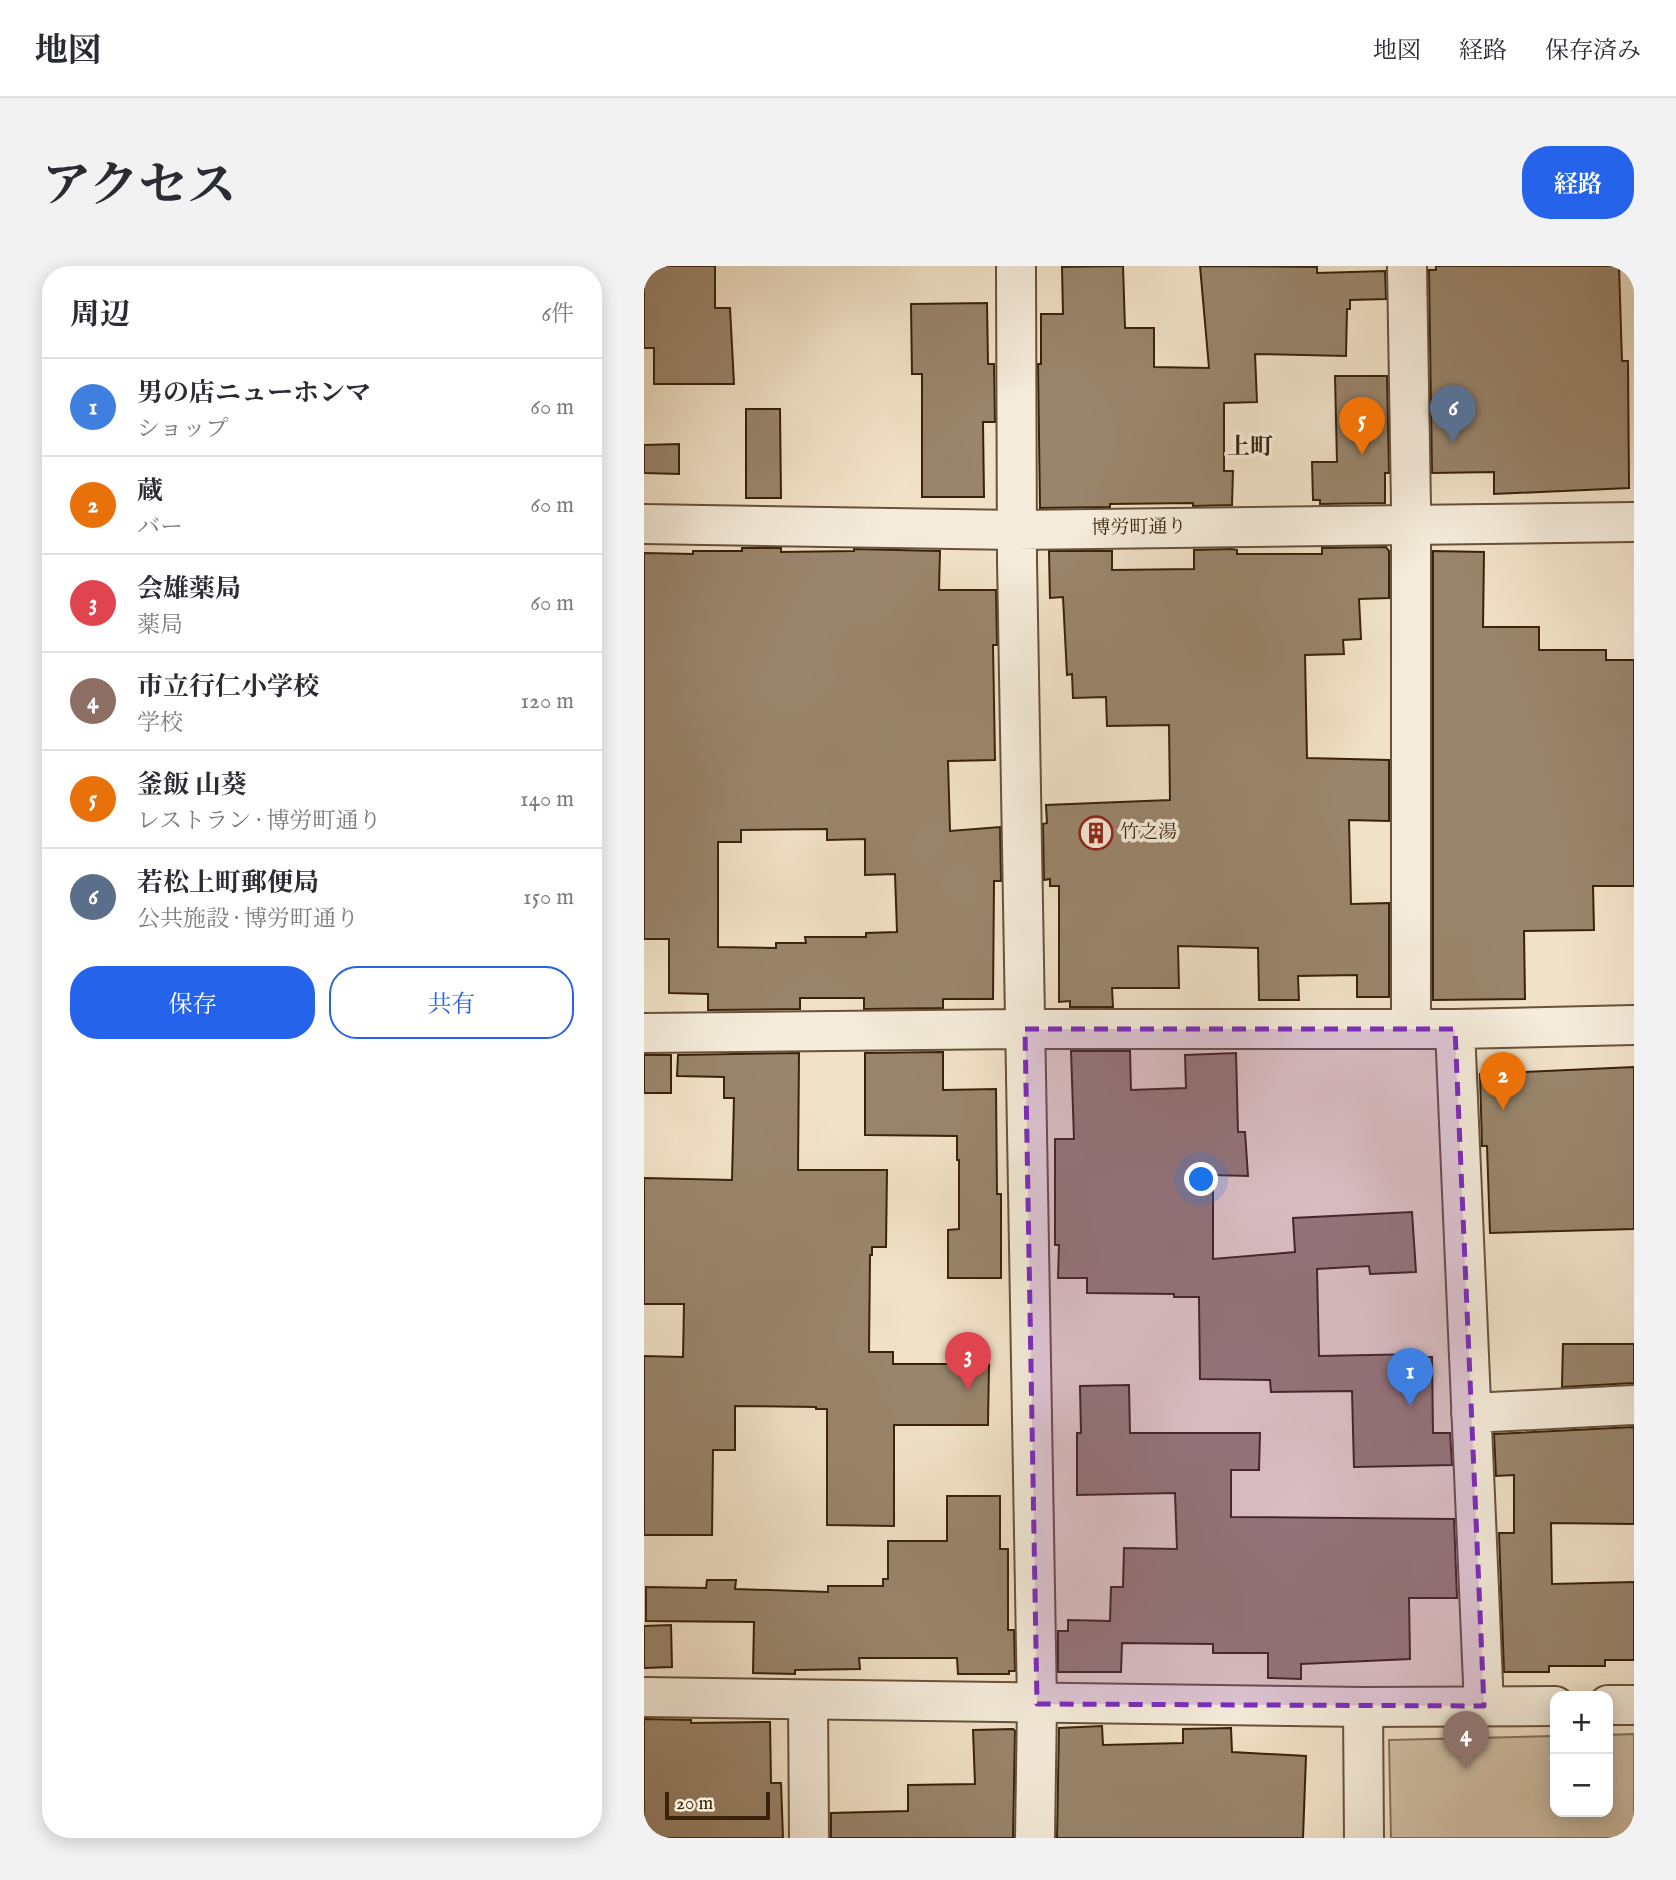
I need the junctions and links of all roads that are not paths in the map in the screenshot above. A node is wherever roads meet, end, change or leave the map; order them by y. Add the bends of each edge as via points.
1 (1016, 266) edge
2 (1407, 266) edge
3 (1634, 522) edge
4 (1412, 523) junction
5 (644, 524) edge
6 (1017, 530) junction
7 (1634, 1025) edge
8 (1411, 1028) junction
9 (1025, 1029) junction
10 (1455, 1029) junction
11 (644, 1033) edge
12 (1634, 1405) edge
13 (1471, 1413) junction
14 (644, 1697) edge
15 (808, 1700) junction
16 (1037, 1704) junction
17 (1634, 1705) edge
18 (1484, 1706) junction
19 (1550, 1706) edge
20 (1613, 1706) edge
21 (1363, 1707) junction
22 (809, 1838) edge
23 (1035, 1838) edge
24 (1364, 1838) edge

1 - 6 street
2 - 4 street
3 - 4 street, 博労町通り
4 - 6 street, 博労町通り
4 - 8 street
5 - 6 street, 博労町通り
6 - 9 street
7 - 10 street
8 - 9 street
8 - 10 street
9 - 11 street
9 - 16 street
10 - 13 street
12 - 13 street
13 - 18 street
14 - 15 street
15 - 16 street
15 - 22 street
16 - 21 street
16 - 23 street
17 - 20 street
18 - 19 street
18 - 21 street
21 - 24 street

